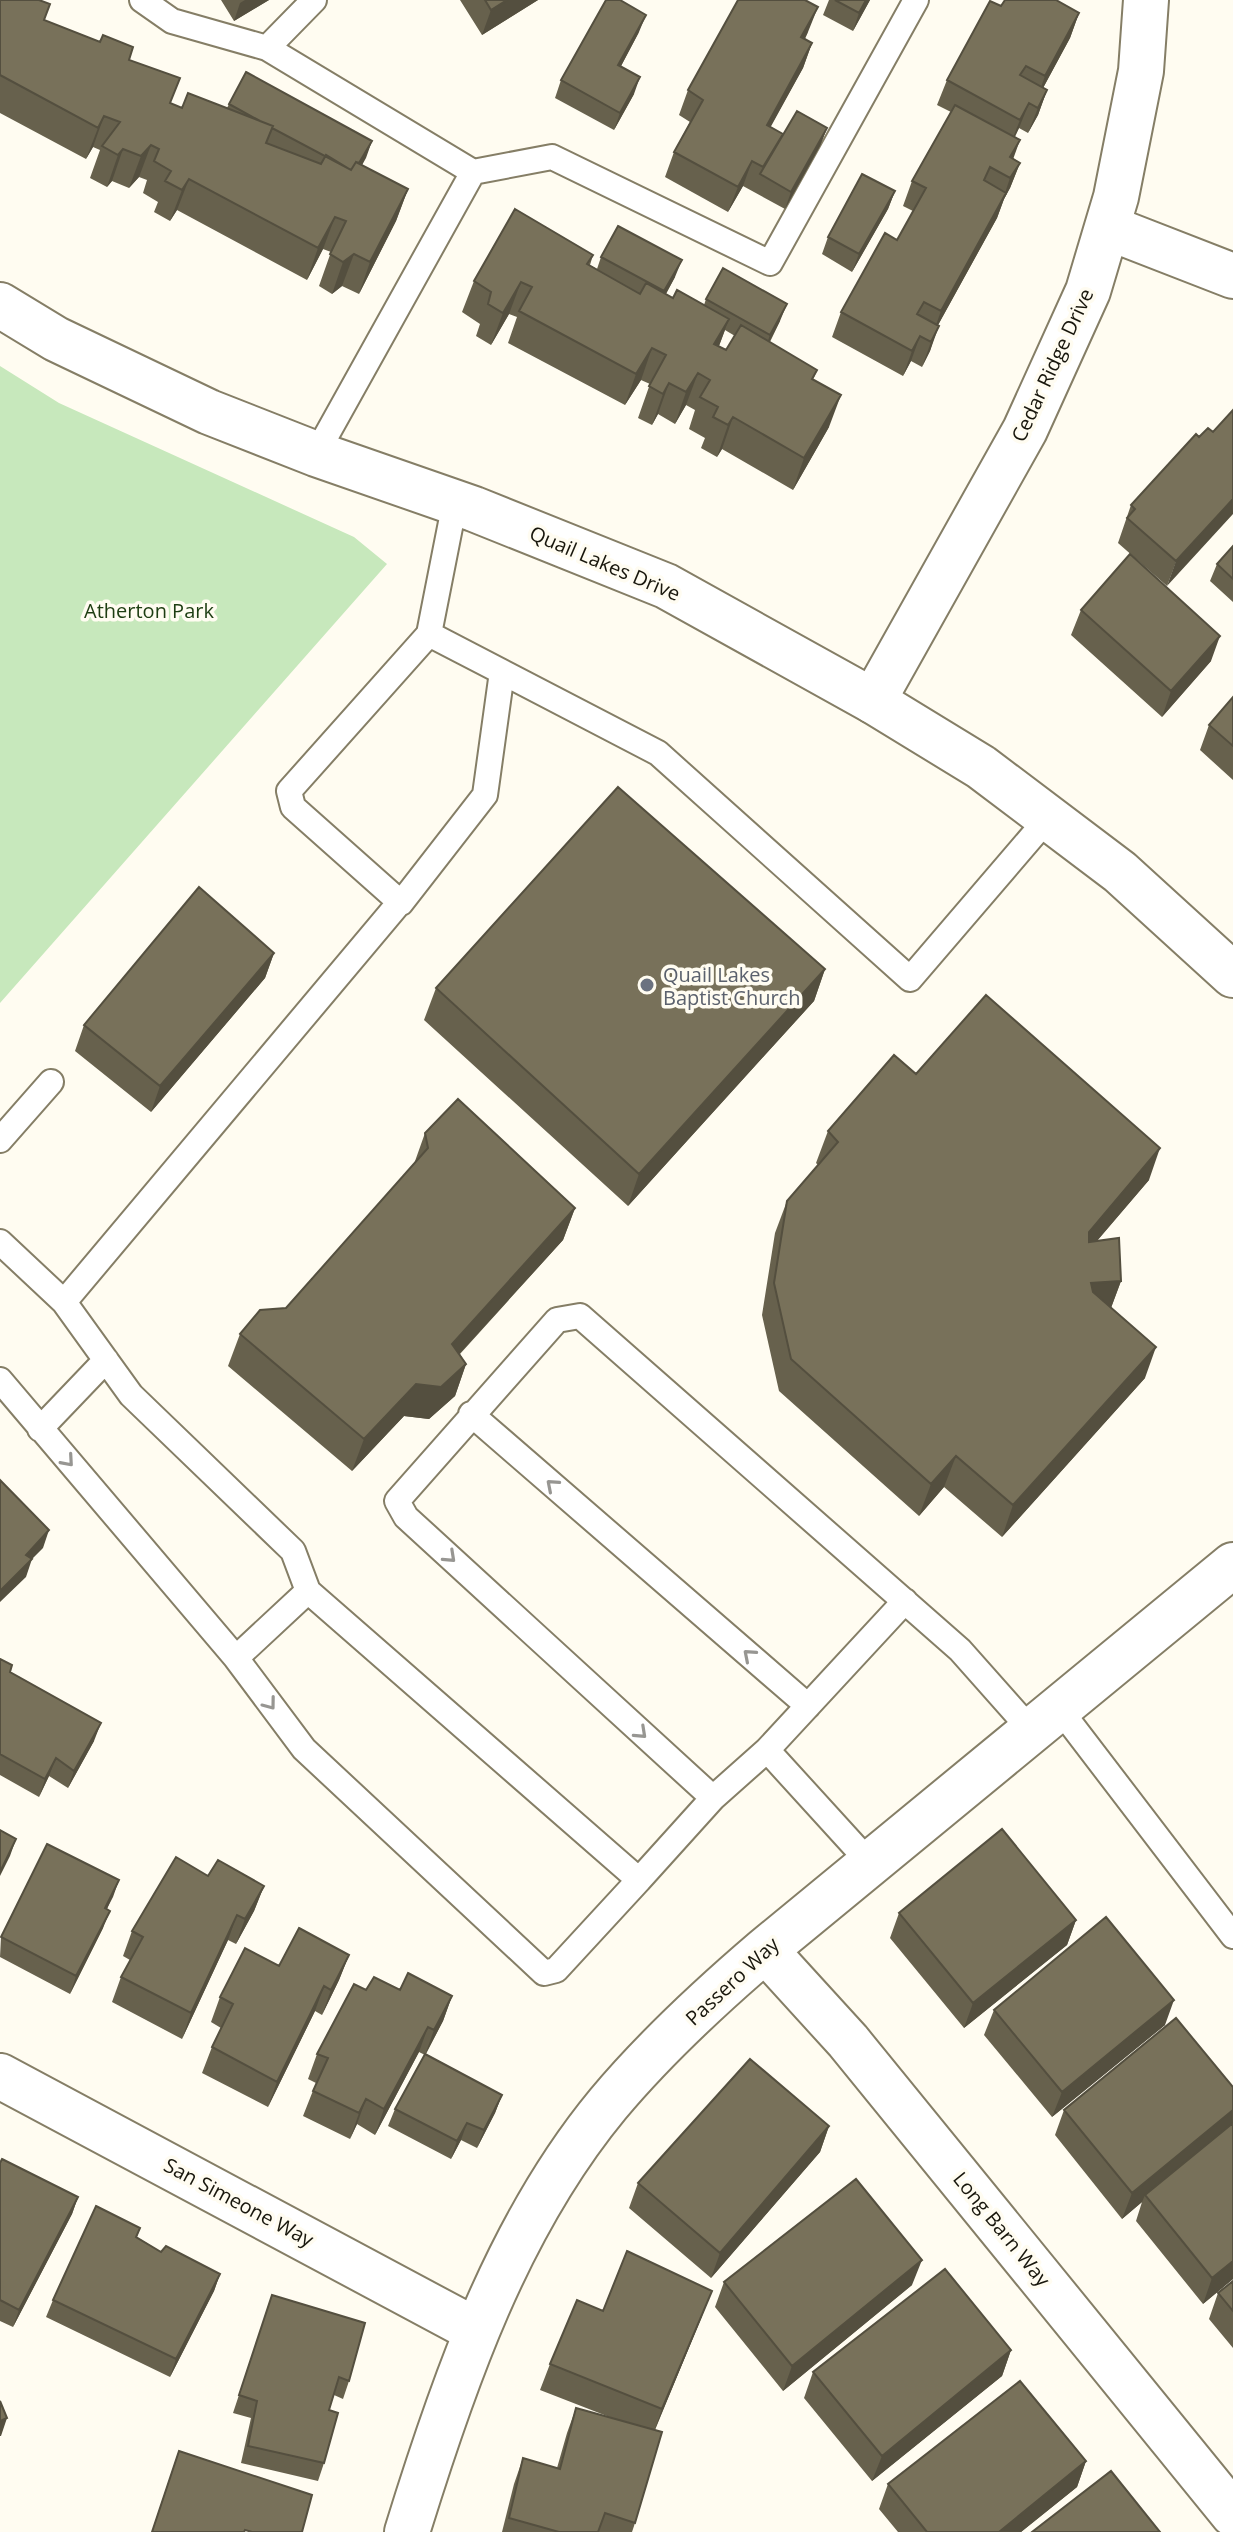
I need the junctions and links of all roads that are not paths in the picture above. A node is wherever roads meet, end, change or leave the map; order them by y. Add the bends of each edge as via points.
1 (142, 0) edge
2 (314, 0) edge
3 (916, 0) edge
4 (1146, 0) edge
5 (267, 48) junction
6 (473, 172) junction
7 (1107, 227) junction
8 (1233, 276) edge
9 (0, 305) edge
10 (316, 454) junction
11 (455, 502) junction
12 (429, 634) junction
13 (502, 672) junction
14 (873, 701) junction
15 (1048, 818) junction
16 (400, 902) junction
17 (1233, 975) edge
18 (51, 1082) dead end
19 (0, 1140) edge
20 (0, 1242) edge
21 (64, 1302) junction
22 (106, 1360) junction
23 (0, 1380) edge
24 (471, 1414) junction
25 (40, 1429) junction
26 (1233, 1565) edge
27 (308, 1591) junction
28 (905, 1601) junction
29 (236, 1658) junction
30 (808, 1706) junction
31 (1045, 1718) junction
32 (767, 1750) junction
33 (713, 1798) junction
34 (869, 1862) junction
35 (639, 1880) junction
36 (1233, 1936) edge
37 (765, 1950) junction
38 (0, 2076) edge
39 (477, 2331) junction
40 (1233, 2514) edge
41 (407, 2532) edge

1 - 5 lane via 172,21
2 - 5 lane
3 - 6 lane via 770,263 552,157
4 - 7 street, Cedar Ridge Drive via 1141,71
5 - 6 lane
6 - 10 lane
7 - 8 street
7 - 14 street, Cedar Ridge Drive via 1088,291 1025,430
9 - 10 street, Quail Lakes Drive via 56,339 209,412
10 - 11 street, Quail Lakes Drive
11 - 12 lane
11 - 14 street, Quail Lakes Drive via 666,586
12 - 13 lane
12 - 16 lane via 289,791 293,807
13 - 15 lane via 658,753 910,979
13 - 16 lane via 485,795
14 - 15 street, Quail Lakes Drive via 981,767
15 - 17 street, Quail Lakes Drive via 1120,872
16 - 21 lane
18 - 19 lane
20 - 21 lane
21 - 22 lane
22 - 25 lane
22 - 27 lane via 131,1395 293,1551
23 - 25 lane
24 - 28 lane via 557,1320 580,1316
30 -> 24 lane
24 -> 33 lane via 397,1501 406,1517
25 -> 29 lane
26 - 31 street, Passero Way
27 - 29 lane
27 - 35 lane
28 - 30 lane
28 - 31 lane
29 -> 35 lane via 304,1749 544,1973 556,1970
30 - 32 lane
31 - 34 street, Passero Way
31 - 36 lane
32 - 33 lane
32 - 34 lane
33 - 35 lane
34 - 37 street, Passero Way
37 - 39 street, Passero Way via 721,1987 609,2103 532,2216
37 - 40 street, Long Barn Way via 848,2041
38 - 39 street, San Simeone Way
39 - 41 street, Passero Way via 439,2426

